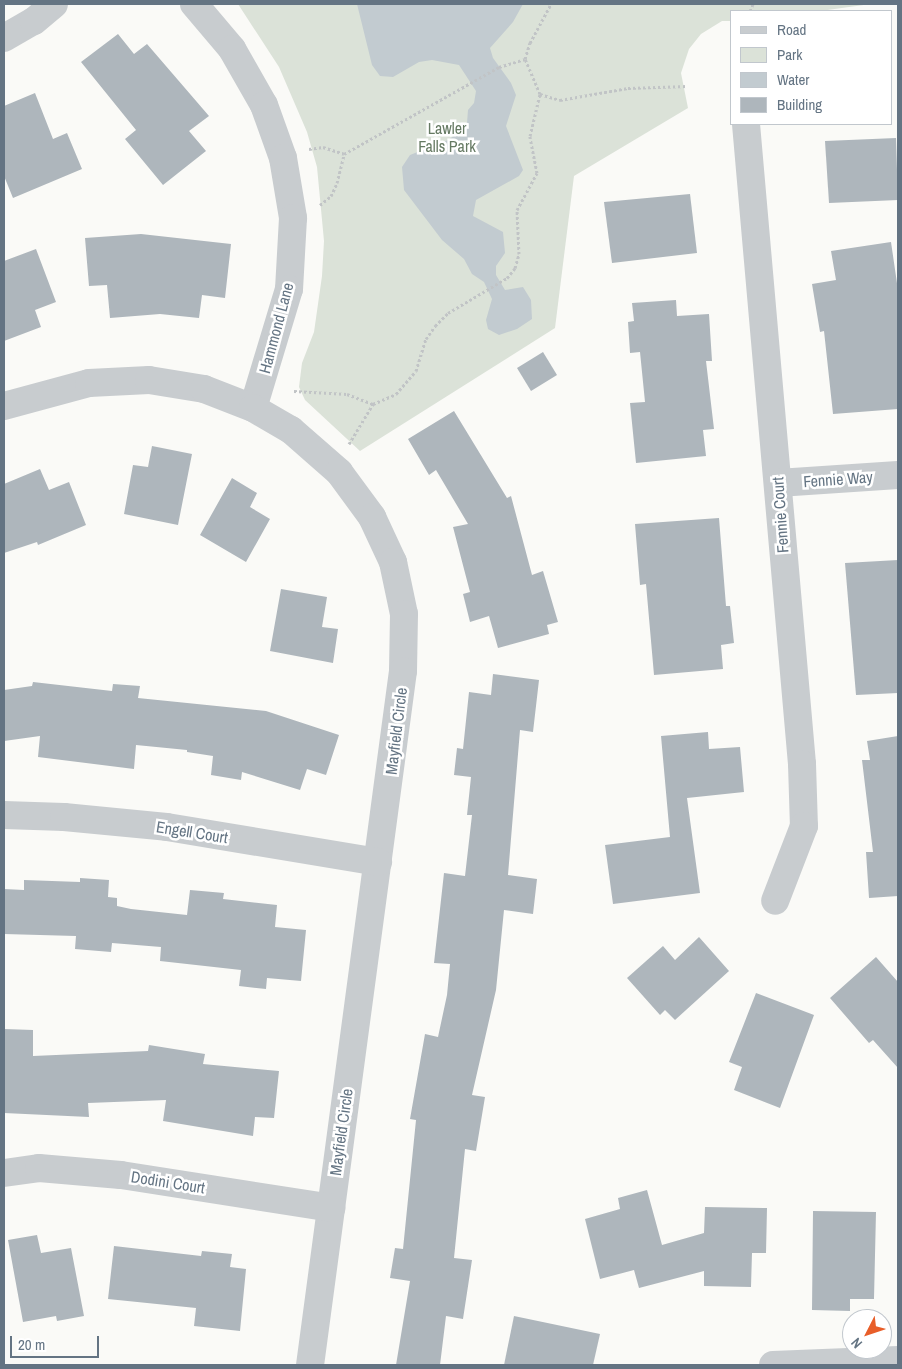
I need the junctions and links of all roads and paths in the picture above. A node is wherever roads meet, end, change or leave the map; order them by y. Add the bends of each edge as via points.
1 (54, 4) edge
2 (194, 4) edge
3 (551, 4) edge
4 (4, 38) edge
5 (525, 59) junction
6 (687, 86) dead end
7 (540, 94) junction
8 (746, 125) edge
9 (306, 150) dead end
10 (344, 154) junction
11 (317, 207) dead end
12 (294, 391) dead end
13 (373, 404) junction
14 (4, 406) edge
15 (253, 408) junction
16 (348, 447) dead end
17 (898, 475) edge
18 (778, 483) junction
19 (4, 815) edge
20 (378, 862) junction
21 (775, 901) dead end
22 (4, 1173) edge
23 (331, 1208) junction
24 (898, 1360) edge
25 (310, 1365) edge
26 (773, 1365) edge

1 - 4 street via 34,21
2 - 15 street, Hammond Lane via 232,49 264,105 283,158 293,218 289,289
3 - 5 path
5 - 7 path
5 - 10 path via 499,67
6 - 7 path via 628,88 560,100
7 - 13 path via 530,136 538,173 517,210 519,254 515,268 501,282 448,313 435,326 407,385
8 - 18 street, Fennie Court
9 - 10 path via 322,147
10 - 11 path via 331,196
12 - 13 path via 347,394
13 - 16 path
14 - 15 street, Mayfield Circle via 89,383 149,380 204,389
15 - 20 street, Mayfield Circle via 291,430 339,472 372,518 393,562 404,614 403,671
17 - 18 street, Fennie Way
18 - 21 street, Fennie Court via 804,826
19 - 20 street, Engell Court via 167,827
20 - 23 street, Mayfield Circle
22 - 23 street, Dodini Court via 39,1168 121,1175
23 - 25 street, Mayfield Circle
24 - 26 street

